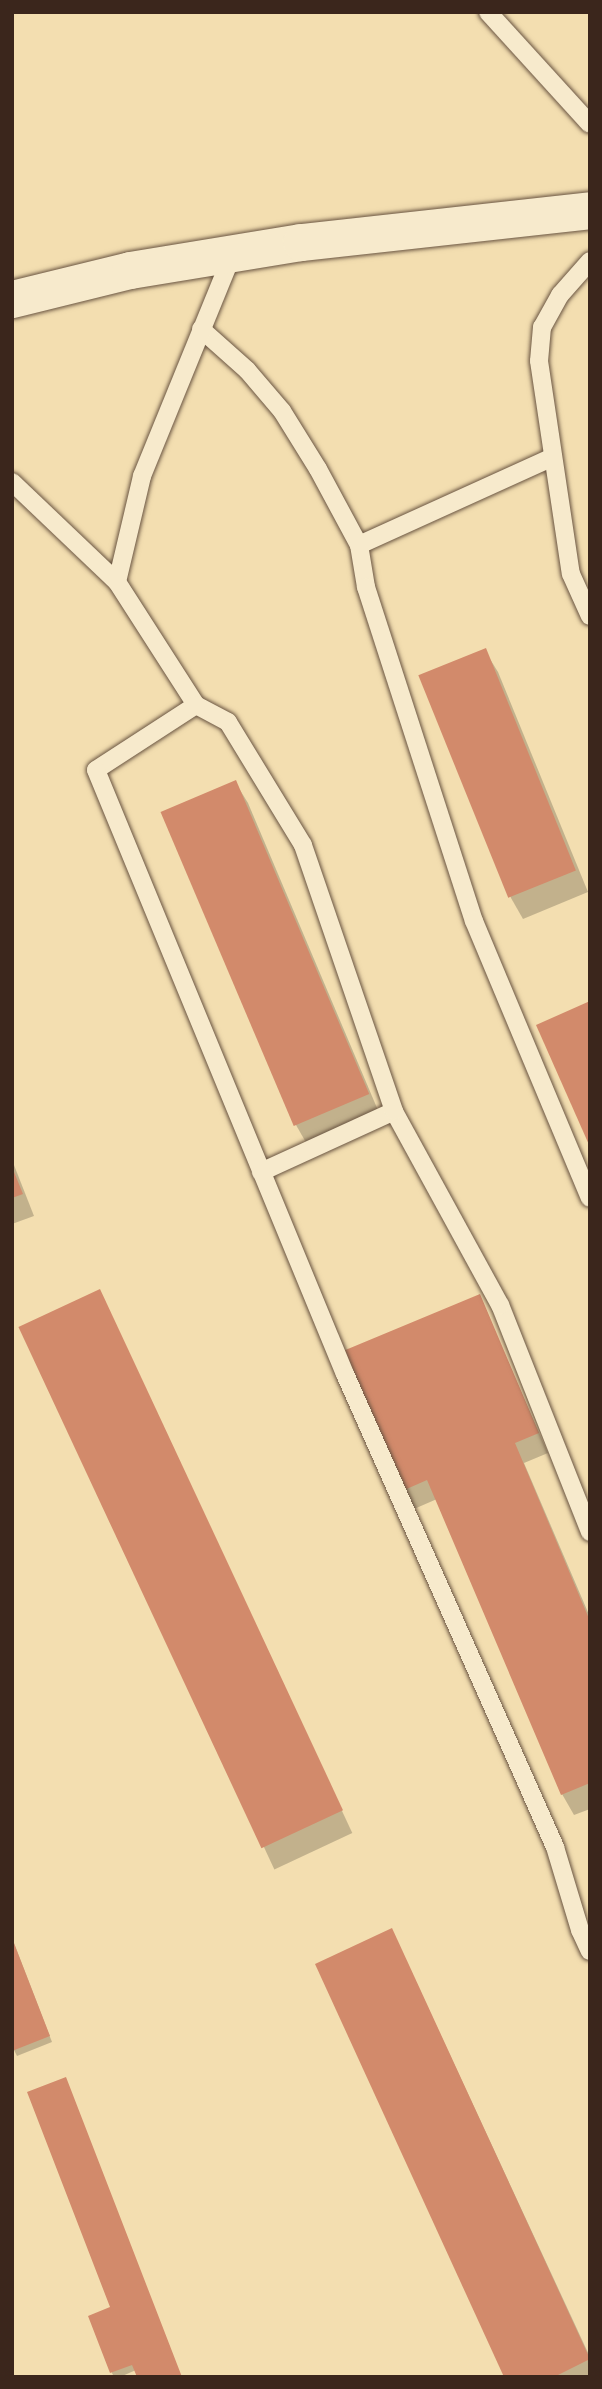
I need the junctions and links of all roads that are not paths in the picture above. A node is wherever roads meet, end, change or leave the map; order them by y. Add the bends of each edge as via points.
1 (488, 12) edge
2 (590, 124) edge
3 (590, 210) edge
4 (232, 255) junction
5 (590, 261) edge
6 (12, 299) edge
7 (201, 329) junction
8 (554, 457) junction
9 (12, 482) edge
10 (359, 545) junction
11 (117, 582) junction
12 (590, 616) edge
13 (196, 705) junction
14 (394, 1111) junction
15 (261, 1172) junction
16 (590, 1198) edge
17 (590, 1532) edge
18 (590, 1951) edge

1 - 2 lane
3 - 4 street via 301,242
4 - 6 street via 130,270
4 - 7 lane
5 - 8 lane via 560,295 542,327 538,360
7 - 10 lane via 247,370 282,411
7 - 11 lane via 142,476
8 - 10 lane
8 - 12 lane via 571,574
9 - 11 lane
10 - 16 lane via 366,587 474,921
11 - 13 lane
13 - 14 lane via 228,722 303,845
13 - 15 lane via 96,770
14 - 15 lane
14 - 17 lane via 500,1305
15 - 18 lane via 345,1374 555,1847

